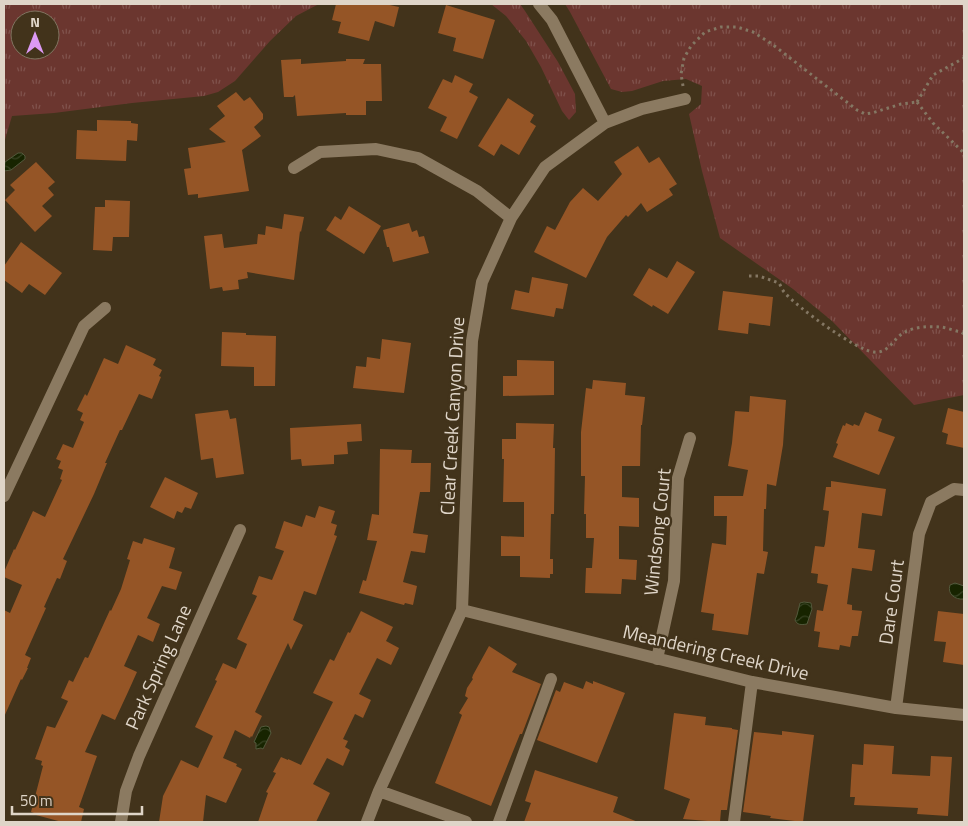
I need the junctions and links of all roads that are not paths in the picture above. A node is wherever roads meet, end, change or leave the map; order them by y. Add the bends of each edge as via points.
1 (539, 4) edge
2 (685, 99) road end
3 (605, 123) junction
4 (294, 168) dead end
5 (511, 218) junction
6 (105, 308) dead end
7 (690, 438) dead end
8 (964, 490) edge
9 (4, 496) edge
10 (240, 530) dead end
11 (462, 610) junction
12 (657, 659) junction
13 (551, 680) dead end
14 (752, 682) junction
15 (896, 708) junction
16 (964, 715) edge
17 (379, 791) junction
18 (121, 822) edge
19 (366, 822) edge
20 (466, 822) edge
21 (499, 822) edge
22 (734, 822) edge

1 - 3 street via 552,20
2 - 3 street, Clear Creek Canyon Drive via 642,109
3 - 5 street, Clear Creek Canyon Drive via 545,167
4 - 5 street via 320,152 376,149 418,158 477,191
5 - 11 street, Clear Creek Canyon Drive via 482,282 472,341
6 - 9 street via 84,326
7 - 12 street, Windsong Court via 678,478 674,581
8 - 15 street, Dare Court via 954,490 931,502 919,534
10 - 18 street, Park Spring Lane via 139,756 126,790
11 - 12 street, Meandering Creek Drive
11 - 17 street, Clear Creek Canyon Drive
12 - 14 street, Meandering Creek Drive
13 - 21 street
14 - 15 street, Meandering Creek Drive
14 - 22 street
15 - 16 street, Meandering Creek Drive
17 - 19 street, Clear Creek Canyon Drive
17 - 20 street

